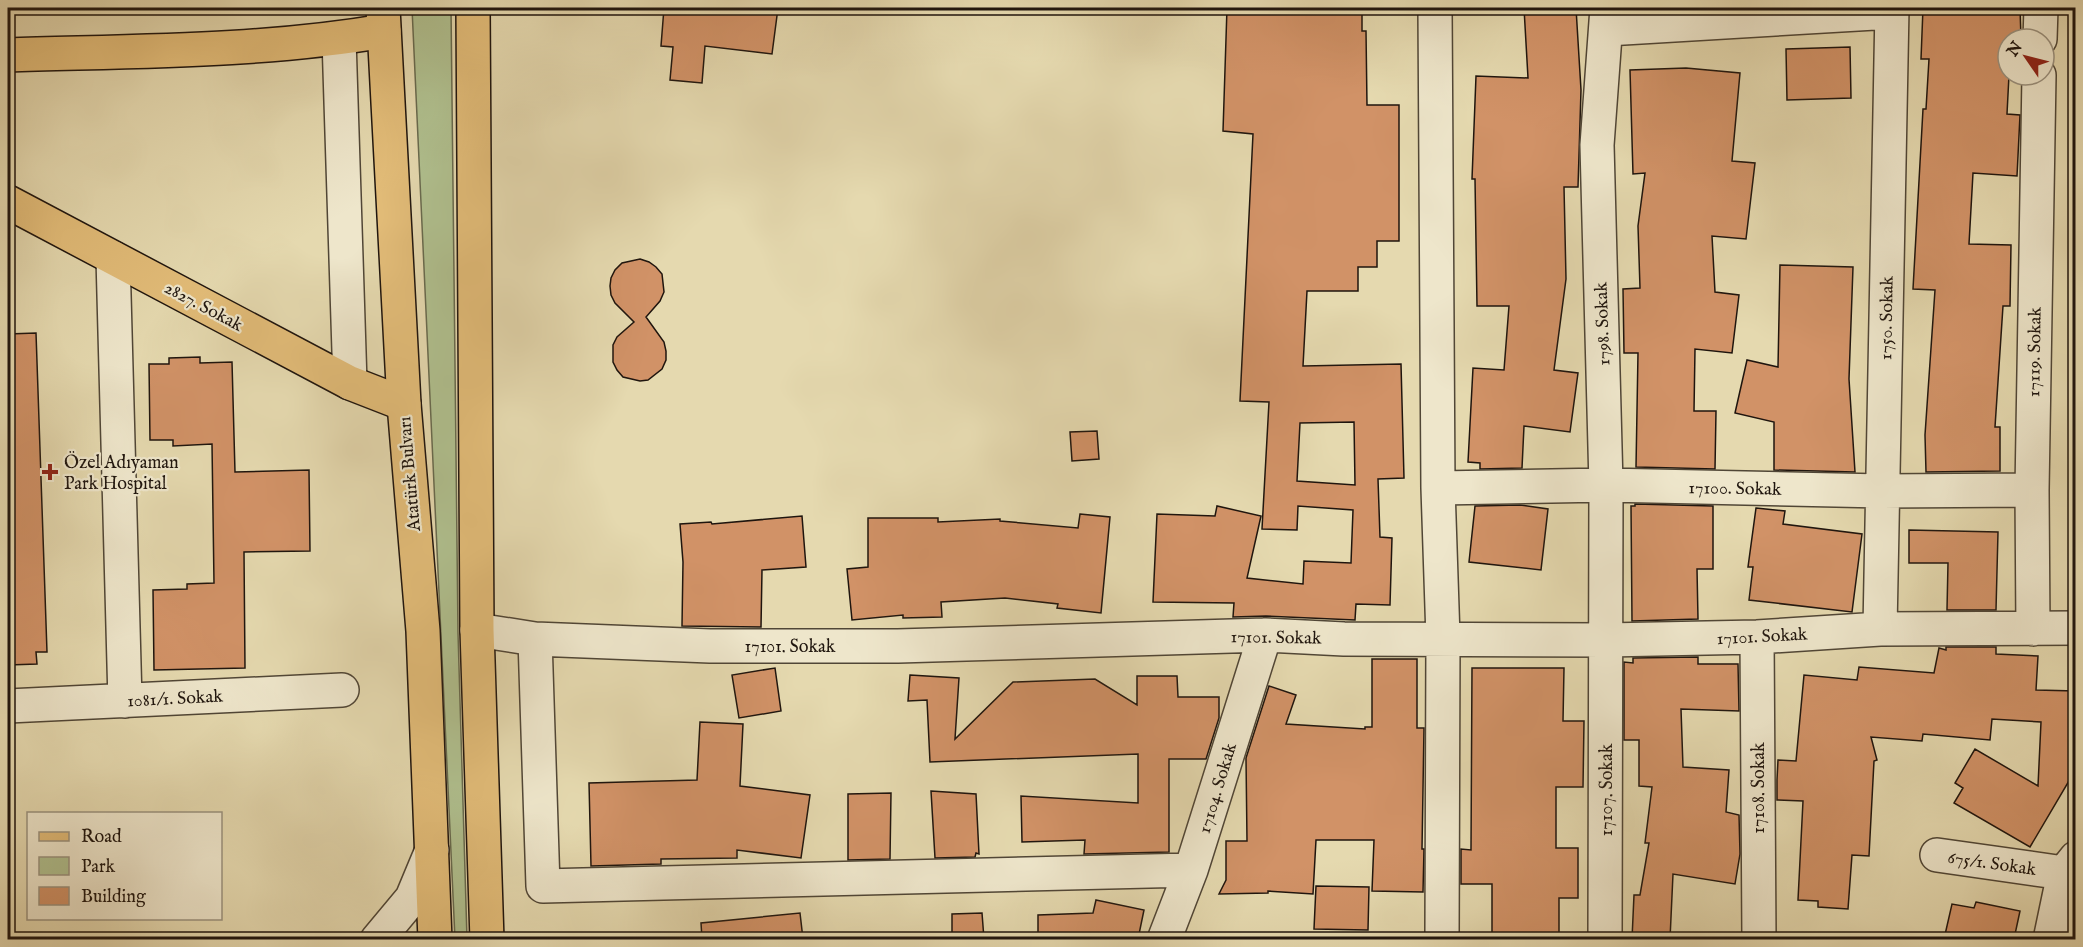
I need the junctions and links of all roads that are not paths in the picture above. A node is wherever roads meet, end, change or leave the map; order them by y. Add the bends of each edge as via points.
1 (473, 8) edge
2 (1435, 8) edge
3 (2041, 8) edge
4 (1892, 10) edge
5 (1607, 18) edge
6 (384, 19) edge
7 (2040, 27) edge
8 (339, 39) junction
9 (8, 55) edge
10 (2039, 87) edge
11 (8, 202) edge
12 (113, 258) junction
13 (350, 383) junction
14 (404, 404) junction
15 (1606, 485) junction
16 (1438, 488) junction
17 (2032, 490) junction
18 (1882, 491) junction
19 (2076, 628) edge
20 (1880, 629) junction
21 (2033, 629) junction
22 (477, 630) junction
23 (1265, 635) junction
24 (1757, 637) junction
25 (535, 639) junction
26 (1443, 639) junction
27 (1607, 640) junction
28 (342, 690) dead end
29 (125, 700) junction
30 (8, 706) edge
31 (432, 850) junction
32 (1937, 855) dead end
33 (2070, 866) edge
34 (1191, 870) junction
35 (377, 939) edge
36 (435, 939) edge
37 (488, 939) edge
38 (1164, 939) edge
39 (1442, 939) edge
40 (1605, 939) edge
41 (1759, 939) edge
42 (2050, 939) edge

1 - 22 main road
2 - 16 street
3 - 7 street
4 - 5 street
4 - 18 street, 1750. Sokak
5 - 15 street, 1798. Sokak via 1597,145
6 - 8 main road
6 - 14 main road, Atatürk Bulvarı
8 - 9 main road via 259,47
8 - 13 street
10 - 17 street, 17119. Sokak
11 - 12 main road, 2827. Sokak
12 - 13 main road, 2827. Sokak
12 - 29 street
13 - 14 main road, 2827. Sokak
14 - 31 main road, Atatürk Bulvarı via 423,632
15 - 16 street, 17100. Sokak
15 - 18 street, 17100. Sokak
15 - 27 street, 1798. Sokak
16 - 26 street
17 - 18 street, 17100. Sokak
17 - 21 street, 17119. Sokak
18 - 20 street, 1750. Sokak
19 - 21 street, 17101. Sokak
20 - 21 street, 17101. Sokak
20 - 24 street, 17101. Sokak
22 - 25 street, 17101. Sokak
22 - 37 main road
23 - 25 street, 17101. Sokak via 898,646 710,646
23 - 26 street, 17101. Sokak
23 - 34 street, 17104. Sokak
24 - 27 street, 17101. Sokak
24 - 41 street, 17108. Sokak
25 - 34 street via 543,886
26 - 27 street, 17101. Sokak
26 - 39 street
27 - 40 street, 17107. Sokak
28 - 29 street, 1081/1. Sokak
29 - 30 street, 1081/1. Sokak
31 - 35 street via 412,898
31 - 36 main road, Atatürk Bulvarı
32 - 33 street, 675/1. Sokak
33 - 42 street
34 - 38 street, 17104. Sokak

